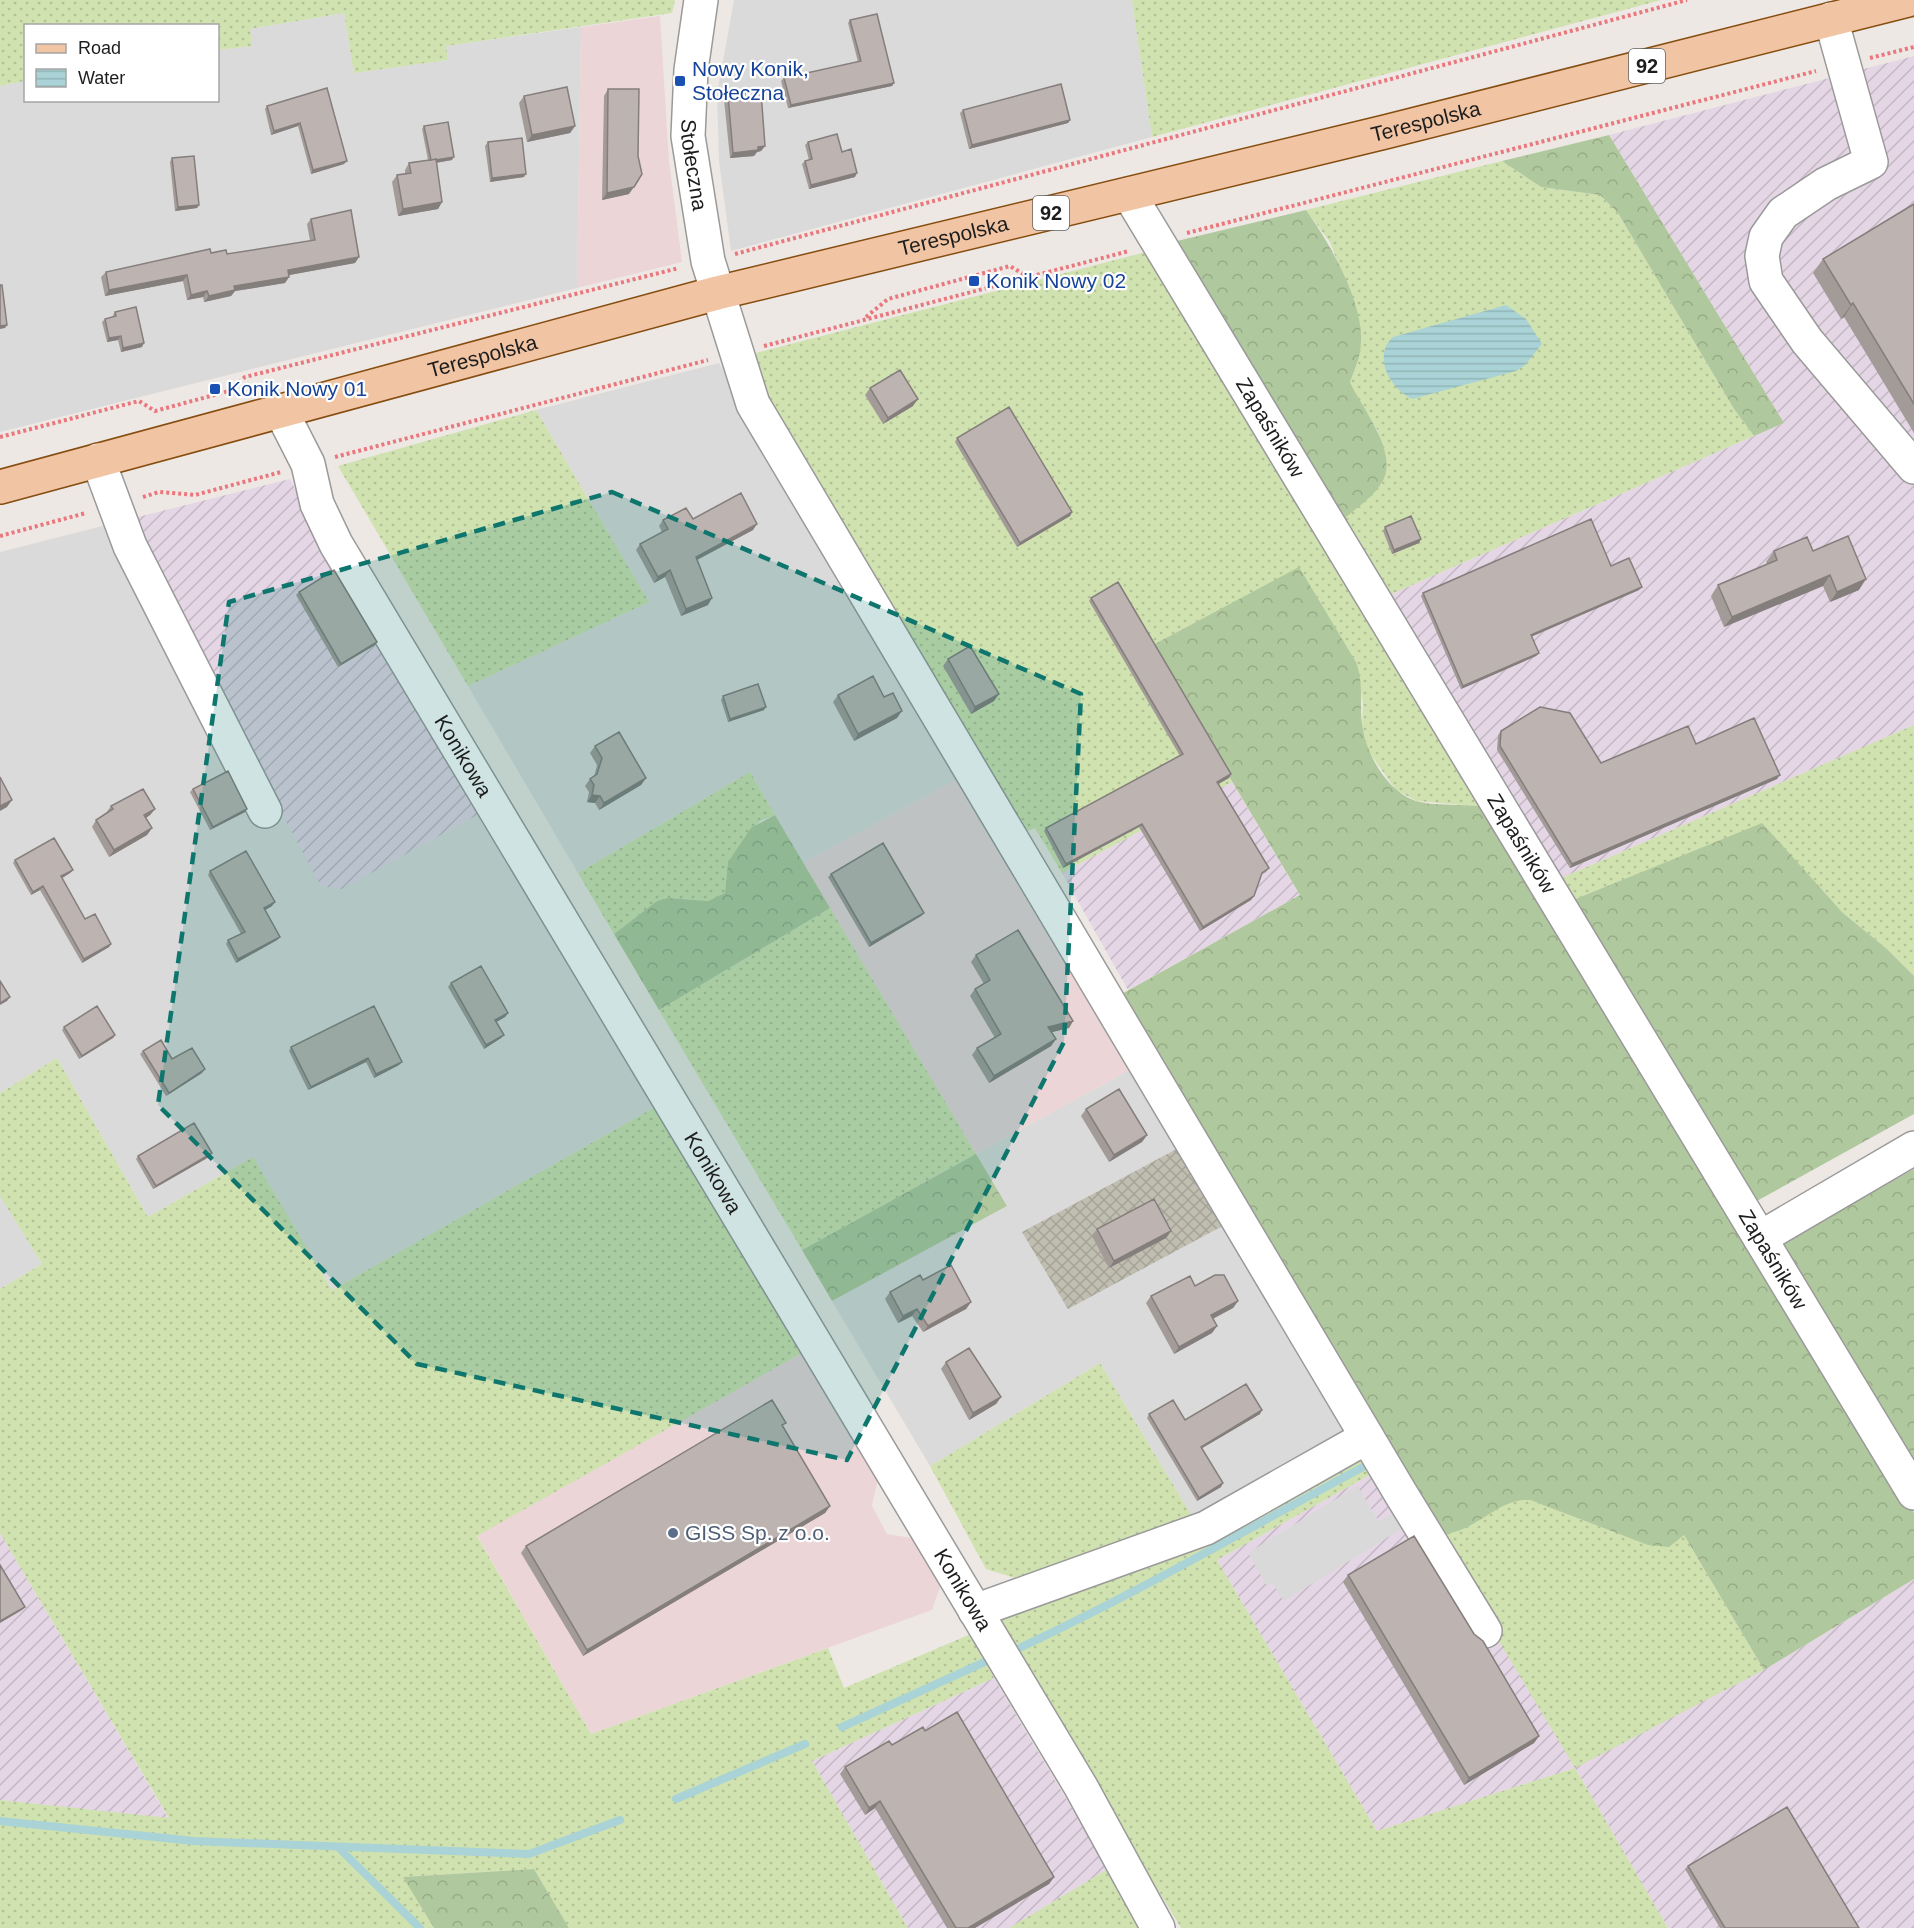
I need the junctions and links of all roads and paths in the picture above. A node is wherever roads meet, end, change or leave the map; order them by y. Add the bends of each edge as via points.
1 (701, 0) edge
2 (1687, 0) edge
3 (1908, 0) edge
4 (1831, 19) junction
5 (1914, 47) edge
6 (1845, 64) junction
7 (1129, 194) junction
8 (1158, 243) junction
9 (708, 261) junction
10 (1028, 278) junction
11 (717, 293) junction
12 (863, 319) junction
13 (736, 354) junction
14 (281, 411) junction
15 (0, 437) edge
16 (98, 460) junction
17 (308, 464) junction
18 (1914, 467) edge
19 (0, 487) edge
20 (114, 505) junction
21 (0, 536) edge
22 (265, 811) dead end
23 (1914, 1148) edge
24 (1760, 1238) junction
25 (1367, 1437) junction
26 (1914, 1493) edge
27 (975, 1611) junction
28 (1485, 1631) dead end
29 (1158, 1928) edge

1 - 9 street, Stołeczna via 691,70 688,136
2 - 9 path
3 - 4 main road, Terespolska / 92
4 - 6 street
4 - 7 main road, Terespolska / 92
5 - 6 path
6 - 8 path
6 - 18 street via 1871,162 1826,184 1783,213 1766,237 1762,256 1766,281 1807,341
7 - 8 street, Zapaśników
7 - 11 main road, Terespolska / 92
8 - 10 path
8 - 24 street, Zapaśników
9 - 11 street, Stołeczna
9 - 15 path via 245,377 229,391 155,411 139,401
10 - 12 path
10 - 12 path via 1010,267 888,299
11 - 13 street, Stołeczna
11 - 14 main road, Terespolska / 92
12 - 13 path
13 - 17 path
13 - 25 street, Stołeczna via 753,404
14 - 16 main road, Terespolska / 92
14 - 17 street, Konikowa
16 - 19 main road, Terespolska / 92
16 - 20 street
17 - 20 path via 195,495 159,492
17 - 27 street, Konikowa via 317,504 336,544
20 - 21 path
20 - 22 street via 130,546
23 - 24 street
24 - 26 street, Zapaśników
25 - 27 street via 1206,1528
25 - 28 street, Stołeczna
27 - 29 street, Konikowa via 1081,1787

